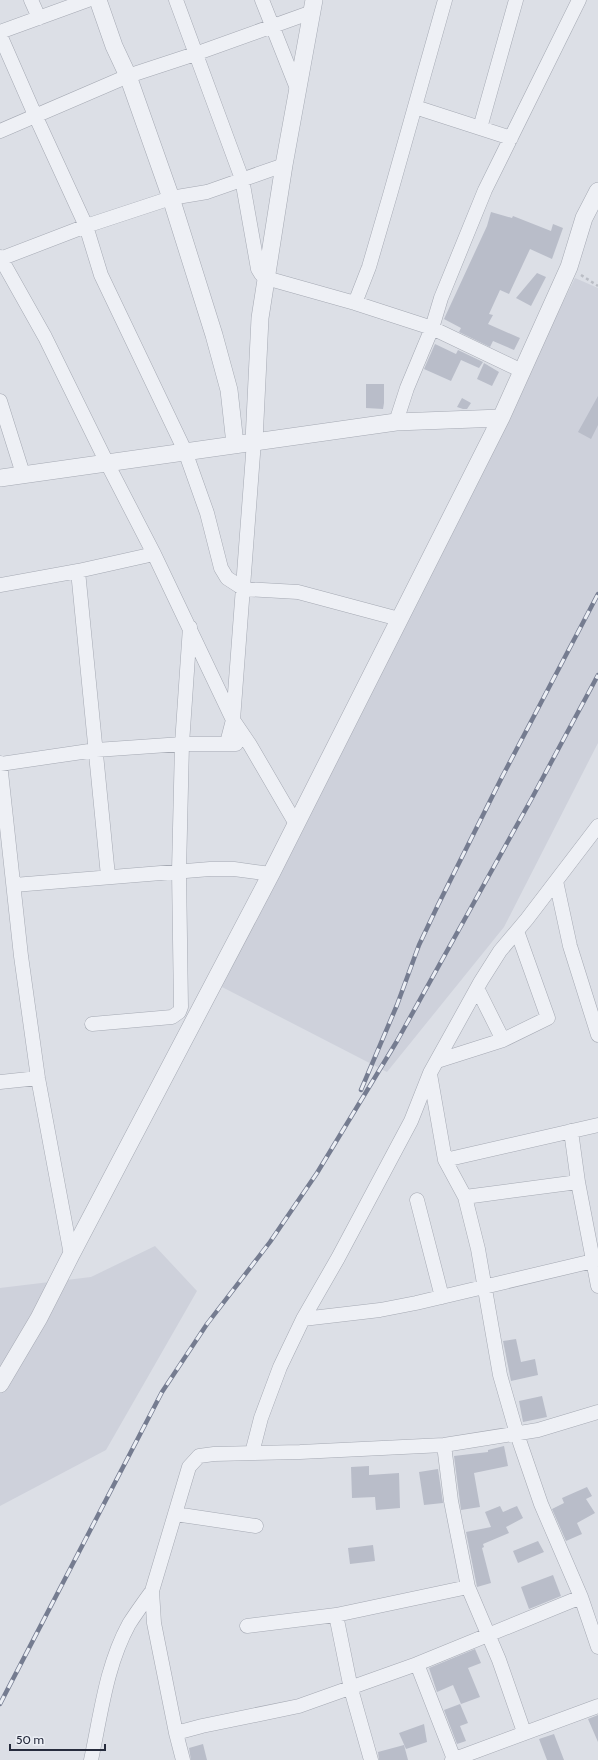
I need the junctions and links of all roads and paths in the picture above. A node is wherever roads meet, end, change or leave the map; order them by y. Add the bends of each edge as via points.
1 (31, 0) edge
2 (88, 0) edge
3 (98, 0) edge
4 (176, 0) edge
5 (262, 0) edge
6 (445, 0) edge
7 (516, 0) edge
8 (579, 0) edge
9 (313, 6) edge
10 (40, 18) junction
11 (272, 27) junction
12 (0, 33) edge
13 (195, 54) junction
14 (128, 76) junction
15 (298, 91) junction
16 (416, 107) junction
17 (35, 116) junction
18 (480, 128) junction
19 (0, 131) edge
20 (511, 138) junction
21 (284, 165) junction
22 (242, 179) junction
23 (598, 192) edge
24 (170, 198) junction
25 (86, 226) junction
26 (0, 258) edge
27 (570, 267) junction
28 (266, 278) junction
29 (598, 286) edge
30 (356, 303) junction
31 (432, 328) junction
32 (522, 371) junction
33 (0, 401) edge
34 (501, 418) junction
35 (396, 422) junction
36 (254, 442) junction
37 (235, 444) junction
38 (185, 451) junction
39 (107, 463) junction
40 (23, 474) junction
41 (0, 478) edge
42 (154, 554) junction
43 (78, 571) junction
44 (0, 585) edge
45 (244, 588) junction
46 (399, 619) junction
47 (190, 627) junction
48 (233, 720) junction
49 (227, 743) junction
50 (182, 744) junction
51 (250, 745) junction
52 (96, 750) junction
53 (0, 763) edge
54 (296, 824) junction
55 (598, 826) edge
56 (179, 871) junction
57 (271, 874) junction
58 (108, 876) junction
59 (556, 881) junction
60 (14, 885) junction
61 (517, 931) junction
62 (477, 988) junction
63 (92, 1024) dead end
64 (598, 1035) edge
65 (503, 1040) junction
66 (437, 1061) junction
67 (430, 1073) junction
68 (38, 1078) junction
69 (0, 1082) edge
70 (598, 1125) edge
71 (571, 1131) junction
72 (445, 1160) junction
73 (578, 1182) junction
74 (465, 1197) junction
75 (417, 1200) dead end
76 (70, 1255) junction
77 (593, 1261) junction
78 (485, 1286) junction
79 (598, 1286) edge
80 (442, 1297) junction
81 (303, 1319) junction
82 (0, 1384) edge
83 (598, 1412) edge
84 (516, 1434) junction
85 (444, 1445) junction
86 (252, 1453) junction
87 (175, 1514) junction
88 (256, 1526) dead end
89 (468, 1587) junction
90 (152, 1591) junction
91 (581, 1597) junction
92 (336, 1615) junction
93 (247, 1626) dead end
94 (489, 1634) junction
95 (598, 1648) edge
96 (417, 1664) junction
97 (350, 1688) junction
98 (598, 1706) edge
99 (524, 1732) junction
100 (176, 1733) junction
101 (94, 1744) junction
102 (453, 1759) edge
103 (91, 1760) edge
104 (96, 1760) edge
105 (184, 1760) edge
106 (371, 1760) edge

1 - 10 street
2 - 10 street
3 - 14 street via 114,46
4 - 13 street
5 - 11 street
6 - 16 street
7 - 18 street
8 - 20 street
9 - 11 street
9 - 15 street
10 - 12 street
11 - 13 street
11 - 15 street
12 - 17 street
13 - 14 street
13 - 22 street
14 - 17 street
14 - 24 street
15 - 21 street
16 - 18 street
16 - 30 street
17 - 19 street
17 - 25 street
18 - 20 street
20 - 31 street via 485,190 441,298
21 - 22 street
21 - 28 street
22 - 24 street via 207,192
22 - 28 street via 258,269
23 - 27 street via 584,218
24 - 25 street
24 - 37 street via 229,390
25 - 26 street
25 - 38 street via 101,275
26 - 39 street via 46,337
27 - 29 path
27 - 32 street
28 - 30 street
28 - 36 street via 260,318
30 - 31 street
31 - 32 street
31 - 35 street
32 - 34 street
33 - 40 street
34 - 35 street
34 - 46 street
35 - 36 street
36 - 37 street
36 - 45 street
37 - 38 street
38 - 39 street
38 - 45 street via 207,513 221,568 227,578
39 - 40 street
39 - 42 street
40 - 41 street
42 - 43 street
42 - 47 street
43 - 44 street
43 - 52 street
45 - 46 street via 298,592
45 - 48 street
46 - 54 street
47 - 48 street
47 - 50 street
48 - 49 street
48 - 51 street
49 - 50 street
49 - 51 street
50 - 52 street
50 - 56 street
51 - 54 street
52 - 53 street
52 - 58 street
53 - 60 street
54 - 57 street
55 - 59 street
56 - 57 street via 234,869
56 - 58 street
56 - 63 street via 179,1012 172,1016
57 - 76 street
58 - 60 street
59 - 61 street
59 - 64 street via 570,946
60 - 68 street
61 - 62 street via 500,950
61 - 65 street via 548,1018
62 - 65 street
62 - 66 street
65 - 66 street
66 - 67 street
67 - 72 street
67 - 81 street via 411,1121
68 - 69 street
68 - 76 street
70 - 71 street
71 - 72 street
71 - 73 street
72 - 74 street
73 - 74 street
73 - 77 street
74 - 78 street
75 - 80 street
76 - 82 street via 39,1318
77 - 78 street
77 - 79 street
78 - 80 street
78 - 84 street via 500,1375
80 - 81 street via 380,1310
81 - 86 street via 280,1367 261,1418
83 - 84 street
84 - 85 street
84 - 91 street via 541,1504
85 - 86 street
85 - 89 street via 451,1501
86 - 87 street via 199,1456 189,1466
87 - 88 street
87 - 90 street
89 - 92 street
89 - 94 street
90 - 100 street via 154,1623
90 - 101 street via 130,1623 118,1647 102,1700
91 - 94 street
91 - 95 street
92 - 93 street
92 - 97 street
94 - 96 street
94 - 99 street
96 - 97 street
96 - 102 street
97 - 100 street via 299,1706
97 - 106 street
98 - 99 street
99 - 102 street
100 - 105 street
101 - 103 street
101 - 104 street

